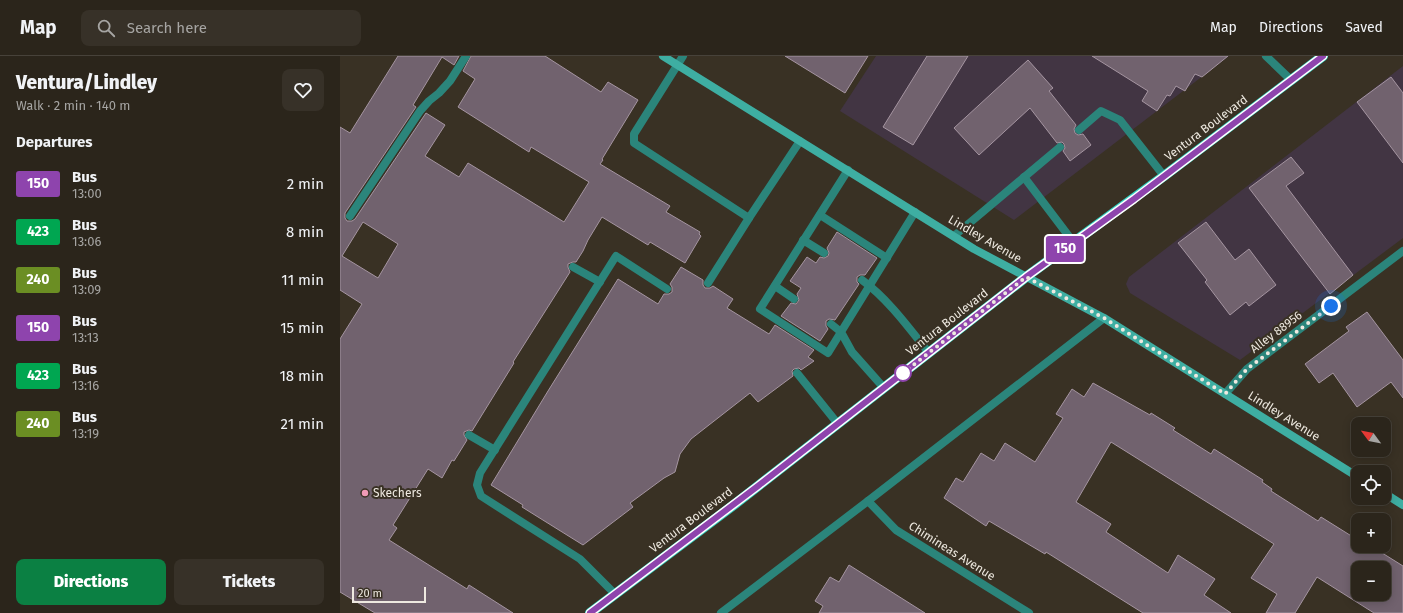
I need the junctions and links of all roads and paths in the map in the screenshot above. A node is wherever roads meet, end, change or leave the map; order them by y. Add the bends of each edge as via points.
1 (466, 56) edge
2 (663, 56) edge
3 (683, 56) edge
4 (1266, 56) edge
5 (1323, 56) edge
6 (677, 65) junction
7 (1291, 80) junction
8 (1079, 130) dead end
9 (800, 141) junction
10 (1060, 147) dead end
11 (848, 170) junction
12 (1164, 176) junction
13 (1024, 177) junction
14 (915, 212) junction
15 (350, 216) dead end
16 (820, 216) junction
17 (748, 218) junction
18 (954, 236) junction
19 (804, 240) junction
20 (1074, 243) junction
21 (1403, 251) edge
22 (824, 253) dead end
23 (886, 258) junction
24 (573, 267) dead end
25 (1026, 277) junction
26 (862, 280) dead end
27 (600, 282) junction
28 (708, 283) dead end
29 (774, 286) junction
30 (870, 286) junction
31 (667, 289) dead end
32 (794, 299) dead end
33 (1104, 318) junction
34 (832, 324) dead end
35 (841, 332) junction
36 (929, 353) junction
37 (797, 373) dead end
38 (884, 388) junction
39 (1225, 394) junction
40 (838, 424) junction
41 (469, 436) dead end
42 (495, 450) junction
43 (1351, 472) edge
44 (1391, 497) edge
45 (868, 501) junction
46 (1403, 505) edge
47 (616, 594) junction
48 (590, 613) edge
49 (720, 613) edge
50 (1029, 613) edge

1 - 15 street via 450,81 420,111
2 - 6 main road, Lindley Avenue
3 - 6 street
4 - 7 street
5 - 7 main road, Ventura Boulevard
6 - 9 main road, Lindley Avenue
6 - 17 street via 634,134 634,143
7 - 12 main road, Ventura Boulevard
8 - 12 street via 1101,111 1120,120
9 - 11 main road, Lindley Avenue
9 - 17 street
10 - 13 street
11 - 14 main road, Lindley Avenue
11 - 16 street
12 - 20 main road, Ventura Boulevard
13 - 18 street
13 - 20 street
14 - 18 main road, Lindley Avenue
14 - 23 street
16 - 19 street
16 - 23 street
17 - 28 street
18 - 25 main road, Lindley Avenue
19 - 22 street
19 - 29 street
20 - 25 main road, Ventura Boulevard
21 - 39 street, Alley 88956 via 1247,369
23 - 30 street
24 - 27 street
25 - 33 main road, Lindley Avenue
25 - 36 main road, Ventura Boulevard
26 - 30 street
27 - 31 street via 616,256
27 - 42 street
29 - 32 street
29 - 35 street via 760,309 828,352
30 - 35 street
30 - 36 street
33 - 39 main road, Lindley Avenue
33 - 45 street
34 - 35 street
35 - 38 street via 852,352
36 - 38 main road, Ventura Boulevard
37 - 40 street
38 - 40 main road, Ventura Boulevard
39 - 43 main road, Lindley Avenue
40 - 47 main road, Ventura Boulevard
41 - 42 street
42 - 47 street via 480,473 477,485 481,496 580,559
44 - 46 main road
45 - 49 street
45 - 50 street, Chimineas Avenue via 896,530
47 - 48 main road, Ventura Boulevard

